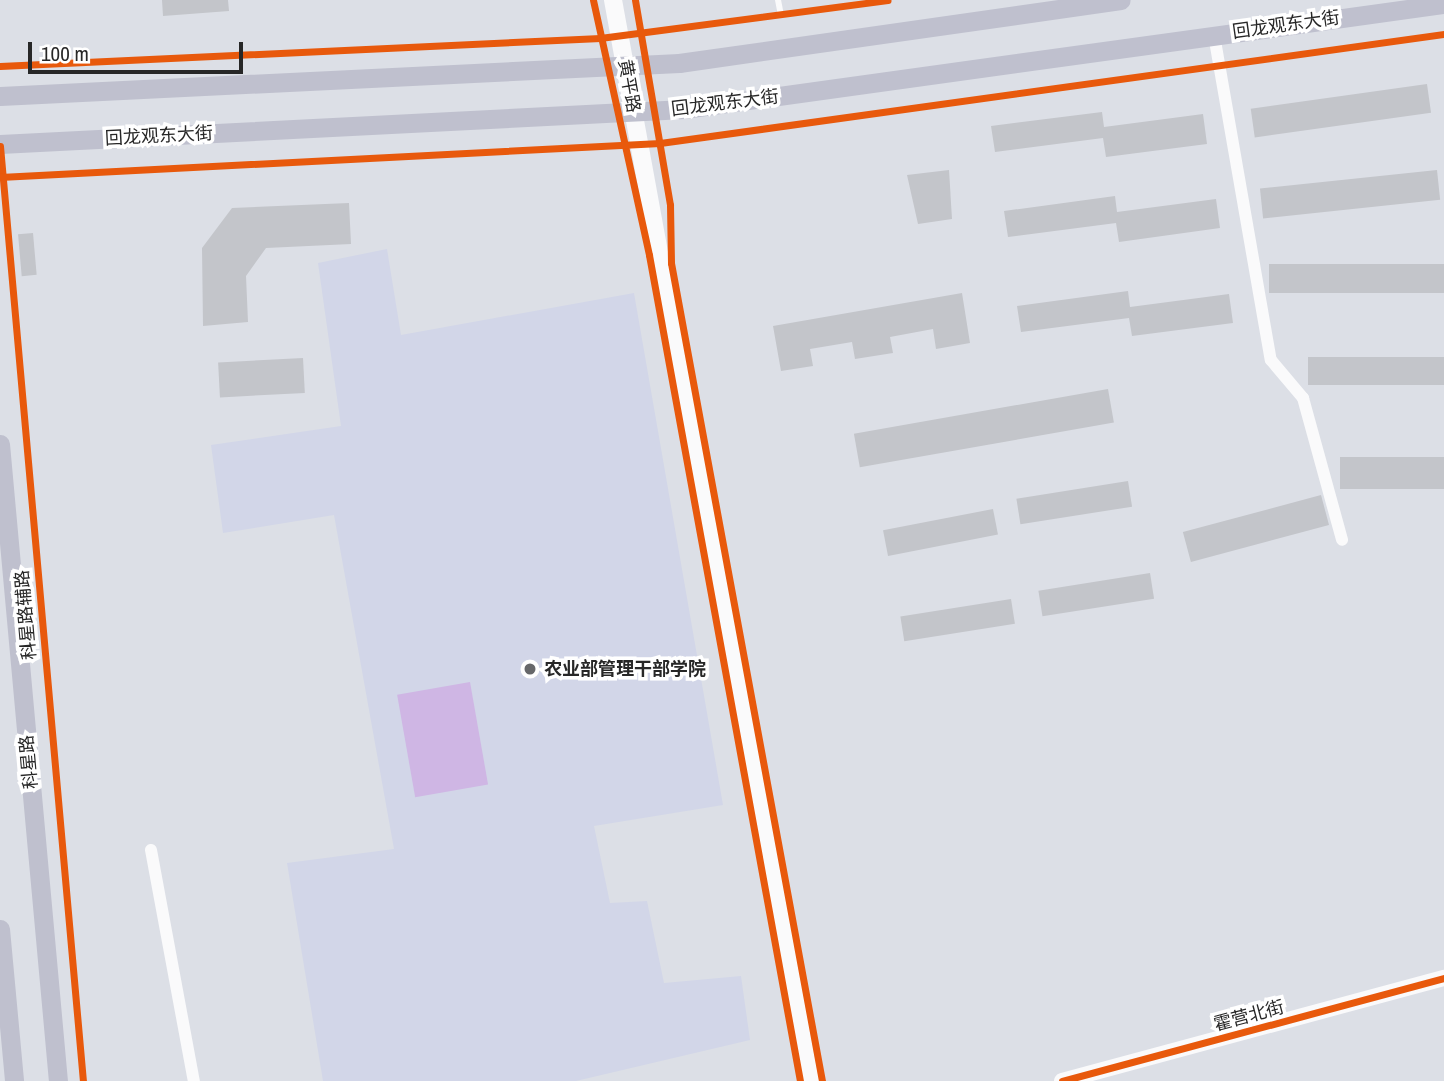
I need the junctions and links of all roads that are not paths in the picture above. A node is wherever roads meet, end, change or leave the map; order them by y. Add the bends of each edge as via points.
1 (613, 0) edge
2 (778, 0) edge
3 (1121, 0) edge
4 (1444, 2) edge
5 (781, 15) dead end
6 (1214, 35) junction
7 (626, 67) junction
8 (0, 96) edge
9 (634, 113) junction
10 (0, 144) edge
11 (0, 444) edge
12 (1342, 540) dead end
13 (152, 850) dead end
14 (0, 929) edge
15 (1444, 978) edge
16 (14, 1081) edge
17 (58, 1081) edge
18 (194, 1081) edge
19 (810, 1081) edge
20 (1062, 1081) edge

1 - 7 main road, 黄平路
2 - 5 lane
3 - 7 main road
4 - 6 main road, 回龙观东大街
6 - 9 main road, 回龙观东大街
6 - 12 street via 1271,360 1303,398
7 - 8 main road
7 - 9 main road, 黄平路
9 - 10 main road, 回龙观东大街
9 - 19 main road, 黄平路
11 - 17 main road, 科星路
13 - 18 street
14 - 16 main road
15 - 20 street, 霍营北街

